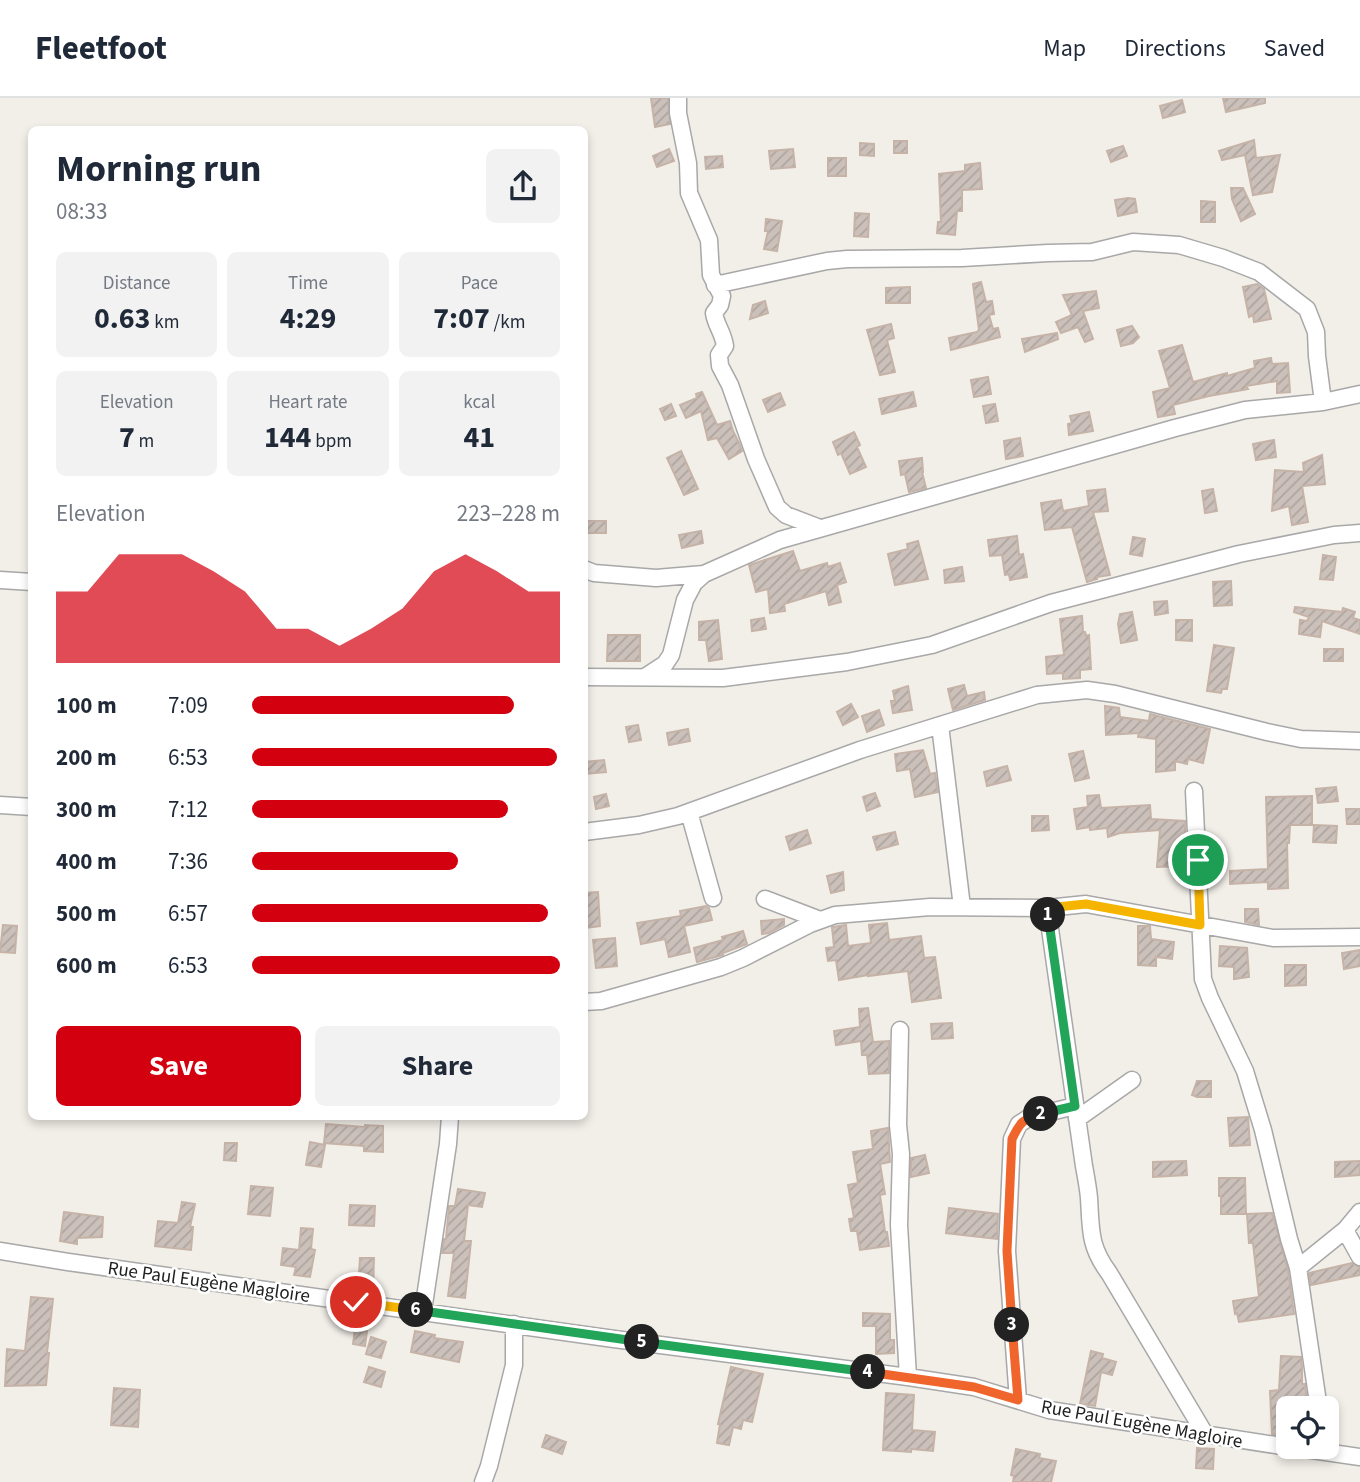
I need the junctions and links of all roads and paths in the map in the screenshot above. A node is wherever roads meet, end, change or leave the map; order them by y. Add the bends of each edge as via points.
1 (678, 98) edge
2 (715, 285) junction
3 (1360, 394) edge
4 (1324, 402) junction
5 (820, 528) junction
6 (1360, 533) edge
7 (588, 571) edge
8 (704, 574) junction
9 (0, 580) edge
10 (28, 582) edge
11 (588, 677) edge
12 (645, 677) junction
13 (940, 725) junction
14 (1360, 741) edge
15 (1194, 791) dead end
16 (0, 805) edge
17 (28, 807) edge
18 (689, 812) junction
19 (588, 831) edge
20 (713, 898) dead end
21 (765, 900) dead end
22 (962, 907) junction
23 (1047, 908) junction
24 (820, 920) junction
25 (1200, 925) junction
26 (1360, 937) edge
27 (588, 1002) edge
28 (900, 1030) dead end
29 (1132, 1080) dead end
30 (1076, 1112) junction
31 (450, 1120) edge
32 (1360, 1212) edge
33 (1345, 1230) junction
34 (0, 1251) edge
35 (1360, 1257) edge
36 (1298, 1268) junction
37 (423, 1311) junction
38 (514, 1324) junction
39 (908, 1377) junction
40 (1318, 1396) edge
41 (1018, 1400) junction
42 (1205, 1434) junction
43 (1276, 1445) edge
44 (1339, 1453) edge
45 (1360, 1457) edge
46 (483, 1482) edge

1 - 2 street via 689,192 709,240
2 - 4 street via 847,259 1092,252 1133,243 1179,245 1259,272 1307,309 1316,332
2 - 5 street via 722,296 714,313 724,335 720,366 756,459 777,507
3 - 4 street
4 - 5 street via 1245,410
5 - 8 street via 780,540
6 - 12 street via 1239,554 1051,603 932,645 847,662 723,678
7 - 8 street via 656,578
8 - 12 street via 685,600 671,655
9 - 10 street
11 - 12 street
13 - 14 street via 1037,695 1087,690 1289,736
13 - 18 street
13 - 22 street
15 - 25 street
16 - 17 street
18 - 19 street
18 - 20 street
21 - 24 street
22 - 23 street
22 - 24 street via 835,915
23 - 25 street via 1086,904
23 - 30 street
24 - 27 street via 721,967
25 - 26 street via 1273,938
25 - 36 street via 1203,979 1245,1072
28 - 39 street via 899,1225
29 - 30 street
30 - 41 street via 1030,1117 1019,1124 1012,1139 1007,1251
30 - 42 street via 1097,1253
31 - 37 street
32 - 33 street
33 - 35 street
33 - 36 street
34 - 37 street, Rue Paul Eugène Magloire
36 - 40 street
37 - 38 street, Rue Paul Eugène Magloire
38 - 39 street, Rue Paul Eugène Magloire
38 - 46 street via 514,1365
39 - 41 street, Rue Paul Eugène Magloire via 974,1387
41 - 42 street, Rue Paul Eugène Magloire
42 - 43 street, Rue Paul Eugène Magloire
44 - 45 street, Rue Paul Eugène Magloire

